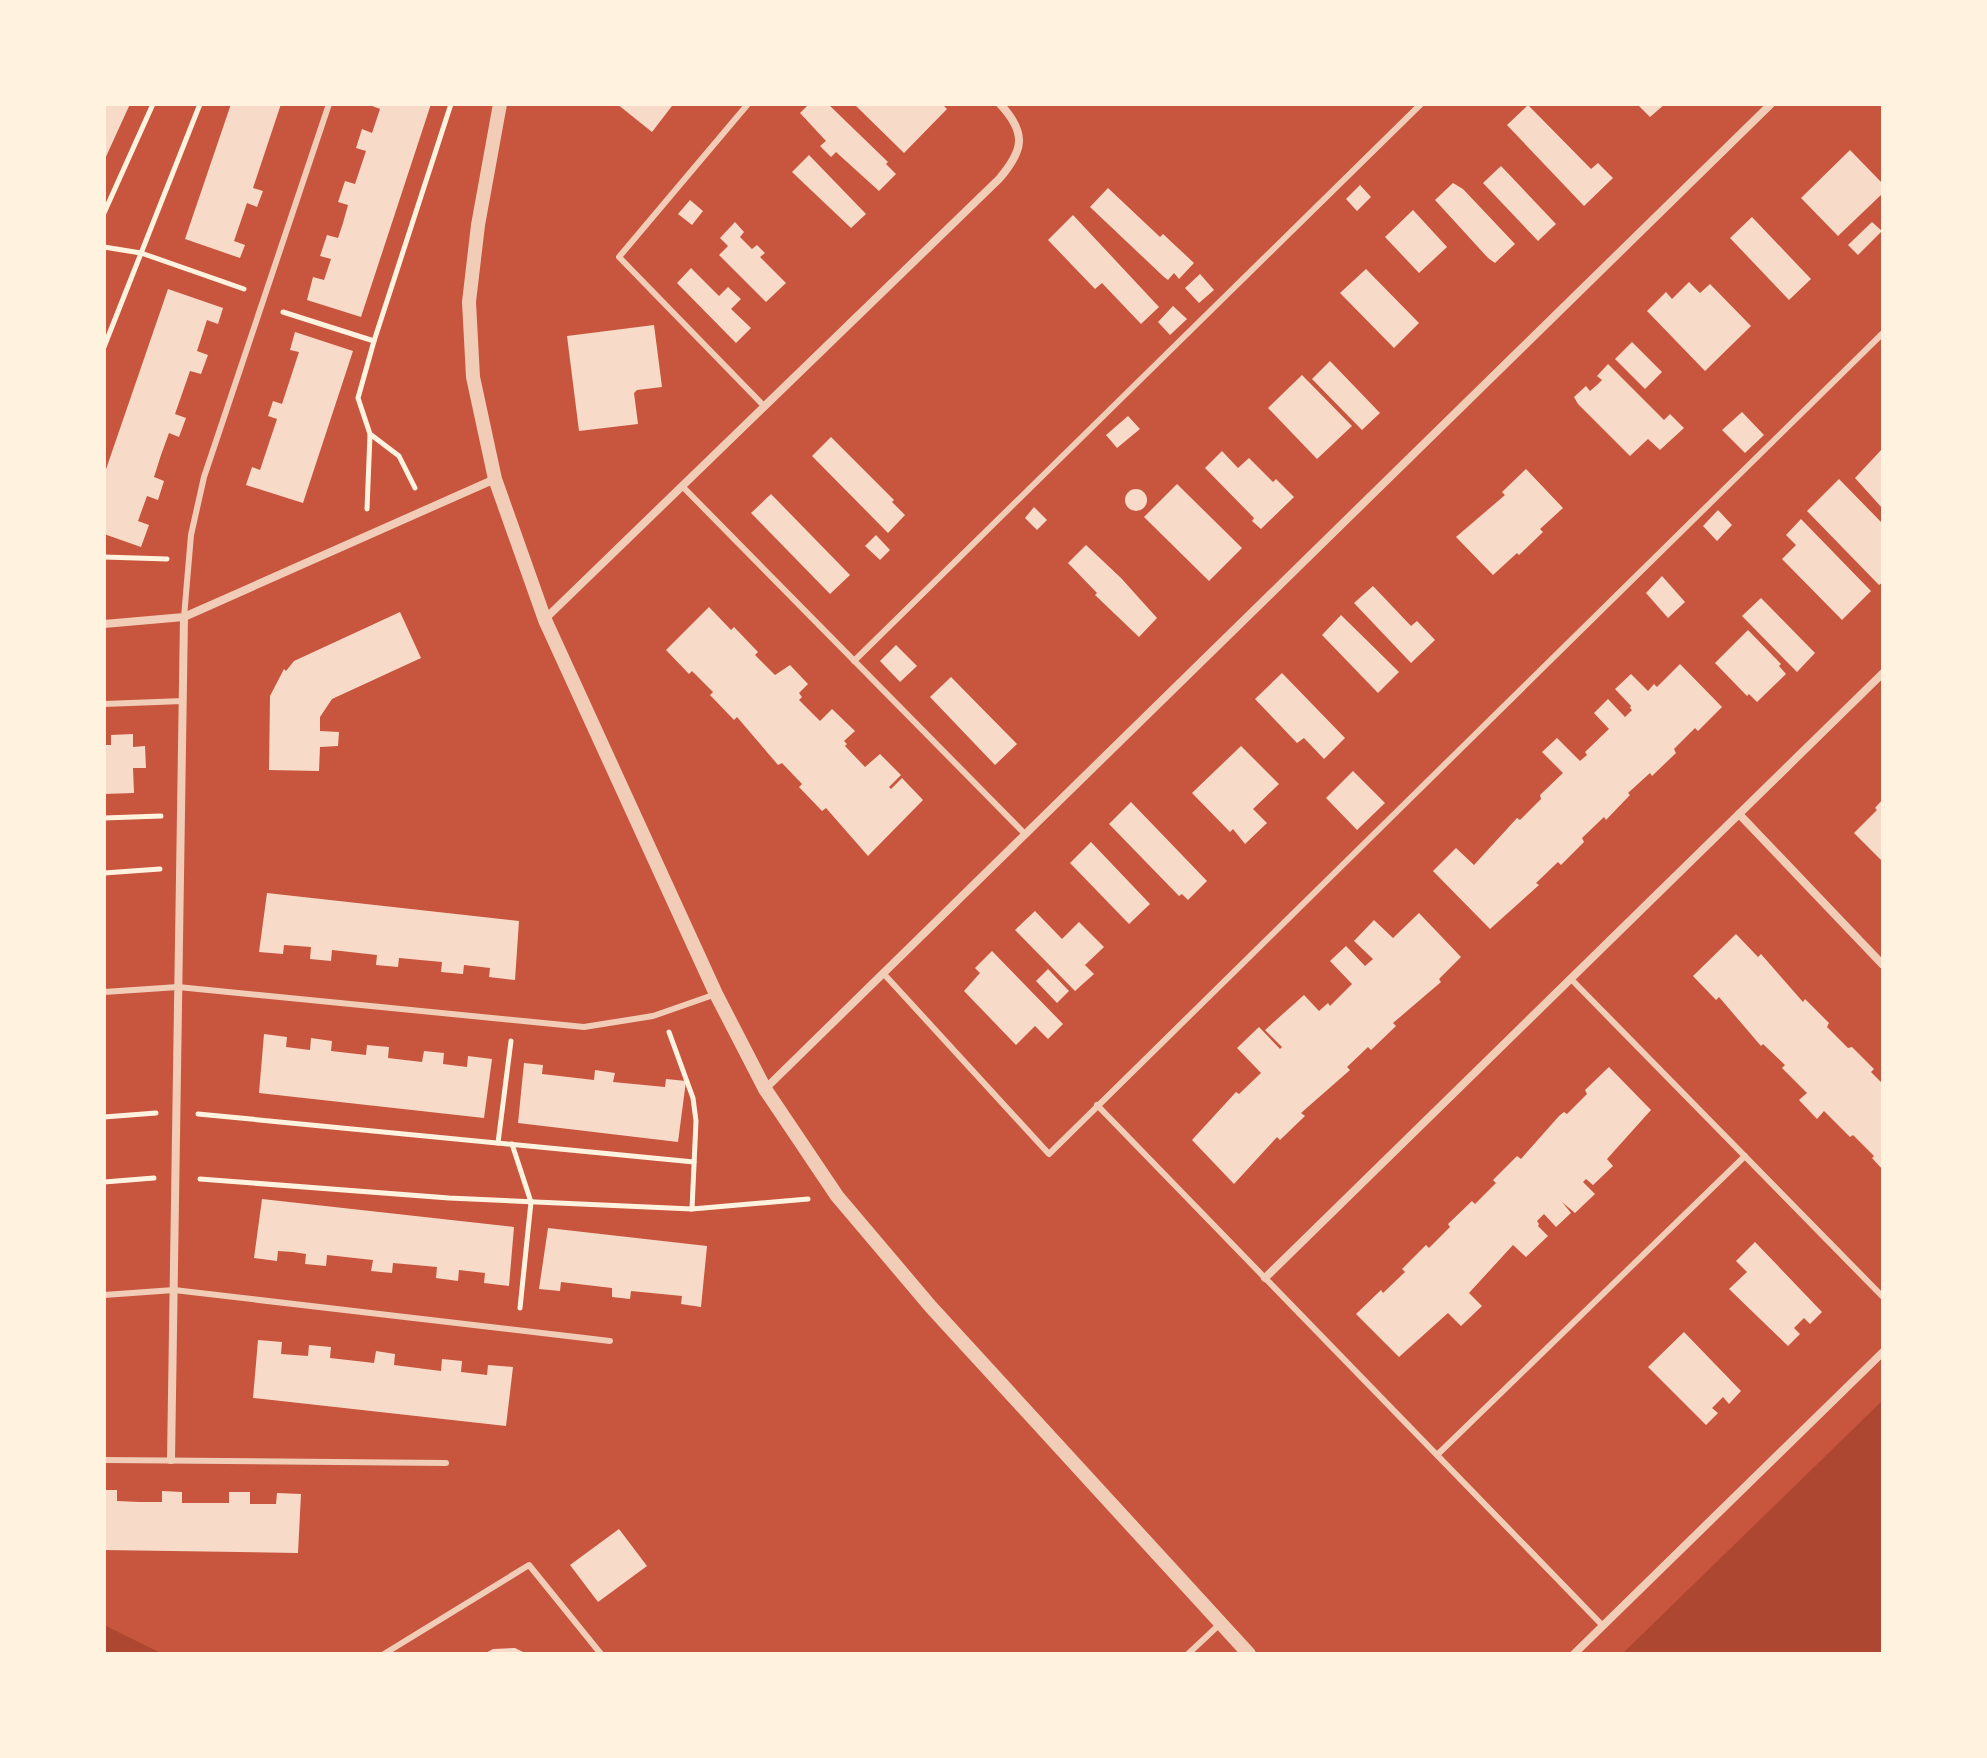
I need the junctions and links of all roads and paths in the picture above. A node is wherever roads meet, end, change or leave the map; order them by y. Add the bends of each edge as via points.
1 (153, 104) edge
2 (200, 104) edge
3 (329, 104) edge
4 (451, 104) edge
5 (500, 104) edge
6 (748, 104) edge
7 (1000, 104) edge
8 (1421, 104) edge
9 (1771, 104) edge
10 (104, 213) edge
11 (104, 247) edge
12 (141, 253) junction
13 (264, 296) junction
14 (261, 305) junction
15 (1883, 333) edge
16 (374, 341) junction
17 (104, 347) edge
18 (764, 406) junction
19 (370, 434) junction
20 (495, 479) junction
21 (682, 486) junction
22 (426, 510) junction
23 (366, 536) junction
24 (104, 557) edge
25 (189, 559) junction
26 (184, 617) junction
27 (545, 620) junction
28 (104, 624) edge
29 (854, 661) junction
30 (1883, 673) edge
31 (183, 701) junction
32 (104, 704) edge
33 (1739, 814) junction
34 (181, 815) junction
35 (104, 818) edge
36 (1025, 834) junction
37 (181, 867) junction
38 (104, 873) edge
39 (1883, 965) edge
40 (883, 973) junction
41 (1571, 979) junction
42 (178, 987) junction
43 (104, 992) edge
44 (716, 994) junction
45 (662, 1013) junction
46 (513, 1020) junction
47 (765, 1089) junction
48 (1097, 1105) junction
49 (177, 1112) junction
50 (104, 1117) edge
51 (498, 1143) junction
52 (512, 1144) junction
53 (1745, 1156) junction
54 (694, 1162) junction
55 (176, 1177) junction
56 (104, 1182) edge
57 (837, 1196) junction
58 (531, 1202) junction
59 (692, 1209) junction
60 (1265, 1278) junction
61 (174, 1290) junction
62 (104, 1295) edge
63 (1883, 1297) edge
64 (518, 1330) junction
65 (610, 1341) dead end
66 (1883, 1352) edge
67 (1437, 1455) junction
68 (104, 1460) edge
69 (171, 1460) junction
70 (446, 1463) dead end
71 (1221, 1623) junction
72 (1603, 1626) junction
73 (384, 1654) edge
74 (601, 1654) edge
75 (1188, 1654) edge
76 (1249, 1654) edge
77 (1574, 1654) edge

1 - 10 path
2 - 12 path
3 - 13 lane
4 - 16 path
5 - 20 street via 469,302 473,377
6 - 18 lane via 619,257
7 - 18 street via 1016,123 1021,143 1014,162
8 - 29 lane
9 - 36 street
11 - 12 path
12 - 13 path
12 - 17 path
13 - 14 lane
14 - 16 path
14 - 25 lane via 204,477
15 - 48 lane
16 - 19 path via 358,398
18 - 21 street
19 - 22 path via 399,456
19 - 23 path
20 - 22 street
20 - 27 street
21 - 27 street
21 - 29 lane
22 - 23 street
23 - 26 street
24 - 25 path
25 - 26 lane
26 - 28 street
26 - 31 street
27 - 44 street
29 - 36 lane
30 - 33 street
31 - 32 lane
31 - 34 street
33 - 39 street
33 - 41 street
34 - 35 path
34 - 37 street
36 - 40 street
37 - 38 path
37 - 42 street
40 - 47 street
40 - 48 lane via 1049,1154
41 - 53 lane
41 - 60 street
42 - 43 lane
42 - 46 lane
42 - 49 street
44 - 45 lane
44 - 47 street
45 - 46 lane via 584,1027
45 - 54 path via 693,1098
46 - 51 path
47 - 57 street
48 - 60 lane
49 - 50 path
49 - 51 path
49 - 55 street
51 - 52 path
52 - 54 path
52 - 58 path
53 - 63 lane
53 - 67 lane
54 - 59 path
55 - 56 path
55 - 58 path
55 - 61 street
57 - 59 path
57 - 71 street via 931,1307
58 - 59 path
58 - 64 path
60 - 67 lane
61 - 62 lane
61 - 64 lane
61 - 69 street
64 - 65 lane
66 - 72 street
67 - 72 lane
68 - 69 lane
69 - 70 lane
71 - 75 lane
71 - 76 street
72 - 77 street
73 - 74 lane via 529,1565

